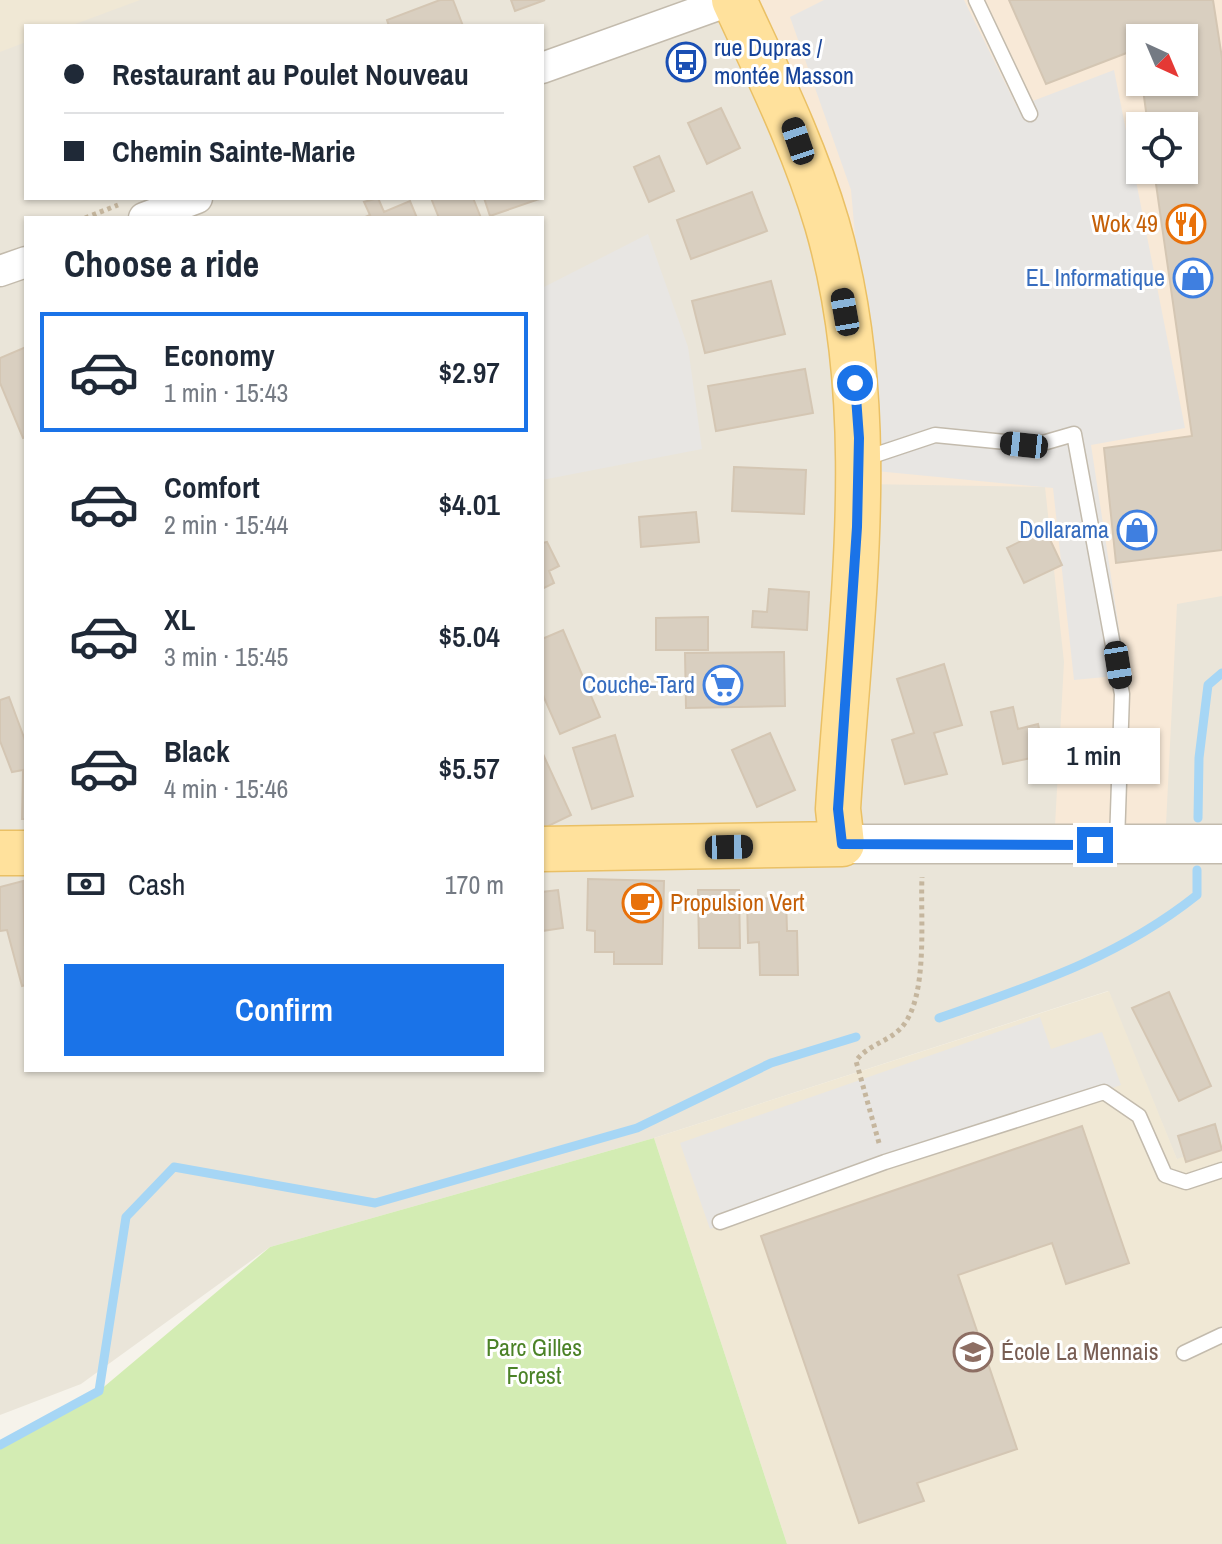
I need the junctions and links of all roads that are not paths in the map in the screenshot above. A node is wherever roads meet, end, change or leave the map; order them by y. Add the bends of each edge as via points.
1 (733, 0) edge
2 (976, 0) edge
3 (544, 67) edge
4 (1030, 114) dead end
5 (186, 200) edge
6 (134, 210) edge
7 (24, 263) edge
8 (0, 271) edge
9 (859, 461) junction
10 (842, 844) junction
11 (1222, 844) edge
12 (1117, 846) junction
13 (544, 849) edge
14 (0, 853) edge
15 (24, 853) edge
16 (1222, 1170) edge
17 (720, 1222) dead end
18 (1222, 1335) edge
19 (1184, 1353) dead end

1 - 3 street
1 - 9 main road via 788,113 827,224 851,343
2 - 4 lane
5 - 6 street
7 - 8 street
9 - 10 main road via 838,809
9 - 12 lane via 935,435 1036,445 1074,434 1122,694
10 - 12 street
10 - 13 main road
11 - 12 street
14 - 15 main road
16 - 17 lane via 1186,1182 1165,1175 1139,1116 1104,1092
18 - 19 lane

